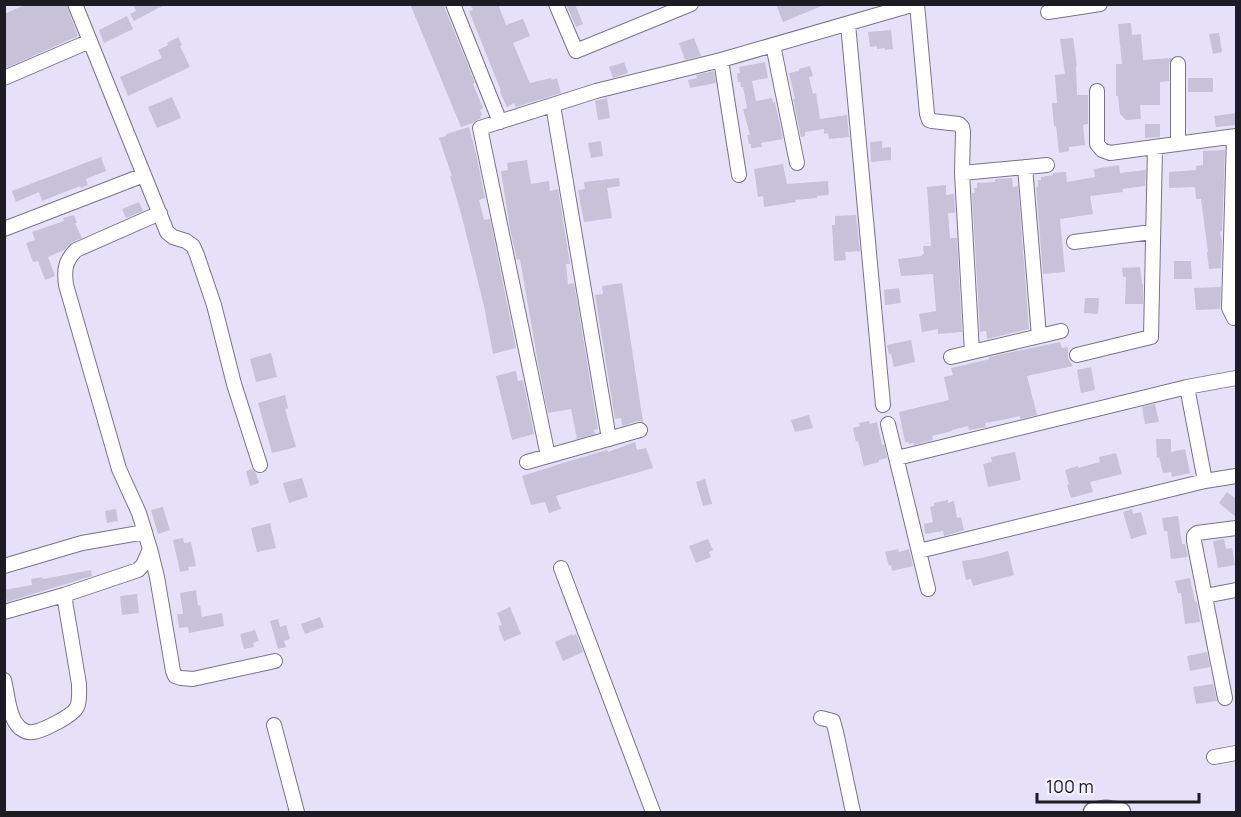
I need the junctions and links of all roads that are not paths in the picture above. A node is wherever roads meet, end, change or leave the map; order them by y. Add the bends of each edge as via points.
1 (75, 4) edge
2 (453, 4) edge
3 (556, 4) edge
4 (691, 4) edge
5 (916, 4) edge
6 (1100, 4) edge
7 (1048, 12) dead end
8 (848, 24) junction
9 (90, 41) junction
10 (773, 45) junction
11 (721, 60) junction
12 (1178, 64) dead end
13 (4, 78) edge
14 (1097, 91) dead end
15 (553, 105) junction
16 (500, 122) junction
17 (1235, 137) edge
18 (1178, 143) junction
19 (1155, 148) junction
20 (797, 163) dead end
21 (1047, 165) dead end
22 (1025, 167) junction
23 (962, 173) junction
24 (144, 175) junction
25 (739, 175) dead end
26 (160, 213) junction
27 (4, 229) edge
28 (1152, 232) junction
29 (1074, 242) dead end
30 (1236, 318) edge
31 (1061, 331) dead end
32 (1039, 336) junction
33 (972, 352) junction
34 (1077, 355) dead end
35 (951, 357) dead end
36 (1236, 378) edge
37 (1187, 387) junction
38 (883, 405) dead end
39 (888, 424) dead end
40 (639, 430) dead end
41 (609, 439) junction
42 (548, 456) junction
43 (897, 458) junction
44 (527, 462) dead end
45 (260, 465) dead end
46 (1236, 476) edge
47 (1205, 481) junction
48 (1236, 528) edge
49 (145, 532) junction
50 (150, 549) junction
51 (919, 551) junction
52 (4, 567) edge
53 (561, 568) dead end
54 (928, 589) dead end
55 (1236, 590) edge
56 (64, 595) junction
57 (1205, 596) junction
58 (4, 612) edge
59 (275, 661) dead end
60 (4, 680) edge
61 (1225, 698) dead end
62 (821, 718) dead end
63 (274, 725) dead end
64 (1236, 753) edge
65 (1214, 757) dead end
66 (297, 813) edge
67 (653, 813) edge
68 (853, 813) edge
69 (1093, 813) edge
70 (1121, 813) edge

1 - 9 street
2 - 16 street
3 - 4 street via 576,51
5 - 8 street
5 - 23 street via 927,114 932,122 962,127
6 - 7 street
8 - 10 street
8 - 38 street
9 - 13 street
9 - 24 street
10 - 11 street
10 - 20 street
11 - 15 street
11 - 25 street
12 - 18 street
14 - 19 street via 1097,144 1102,150 1110,153
15 - 16 street
15 - 41 street
16 - 42 street via 480,128
17 - 18 street
17 - 30 street via 1228,308
18 - 19 street
19 - 28 street
21 - 22 street
22 - 23 street
22 - 32 street
23 - 33 street
24 - 26 street
24 - 27 street
26 - 45 street via 167,232 193,246 197,255
26 - 49 street via 76,250 66,264 65,274 119,469
28 - 29 street
28 - 34 street via 1151,337
31 - 32 street
32 - 33 street
33 - 35 street
36 - 37 street
37 - 43 street
37 - 47 street
39 - 43 street
40 - 41 street
41 - 42 street
42 - 44 street
43 - 51 street
46 - 47 street
47 - 51 street
48 - 57 street via 1194,536
49 - 50 street
49 - 52 street via 82,543
50 - 56 street via 138,570
50 - 59 street via 175,676 193,679
51 - 54 street
53 - 67 street
55 - 57 street
56 - 58 street
56 - 60 street via 79,684 77,707 49,726 27,732 11,711
57 - 61 street
62 - 68 street via 833,721
63 - 66 street
64 - 65 street
69 - 70 main road

